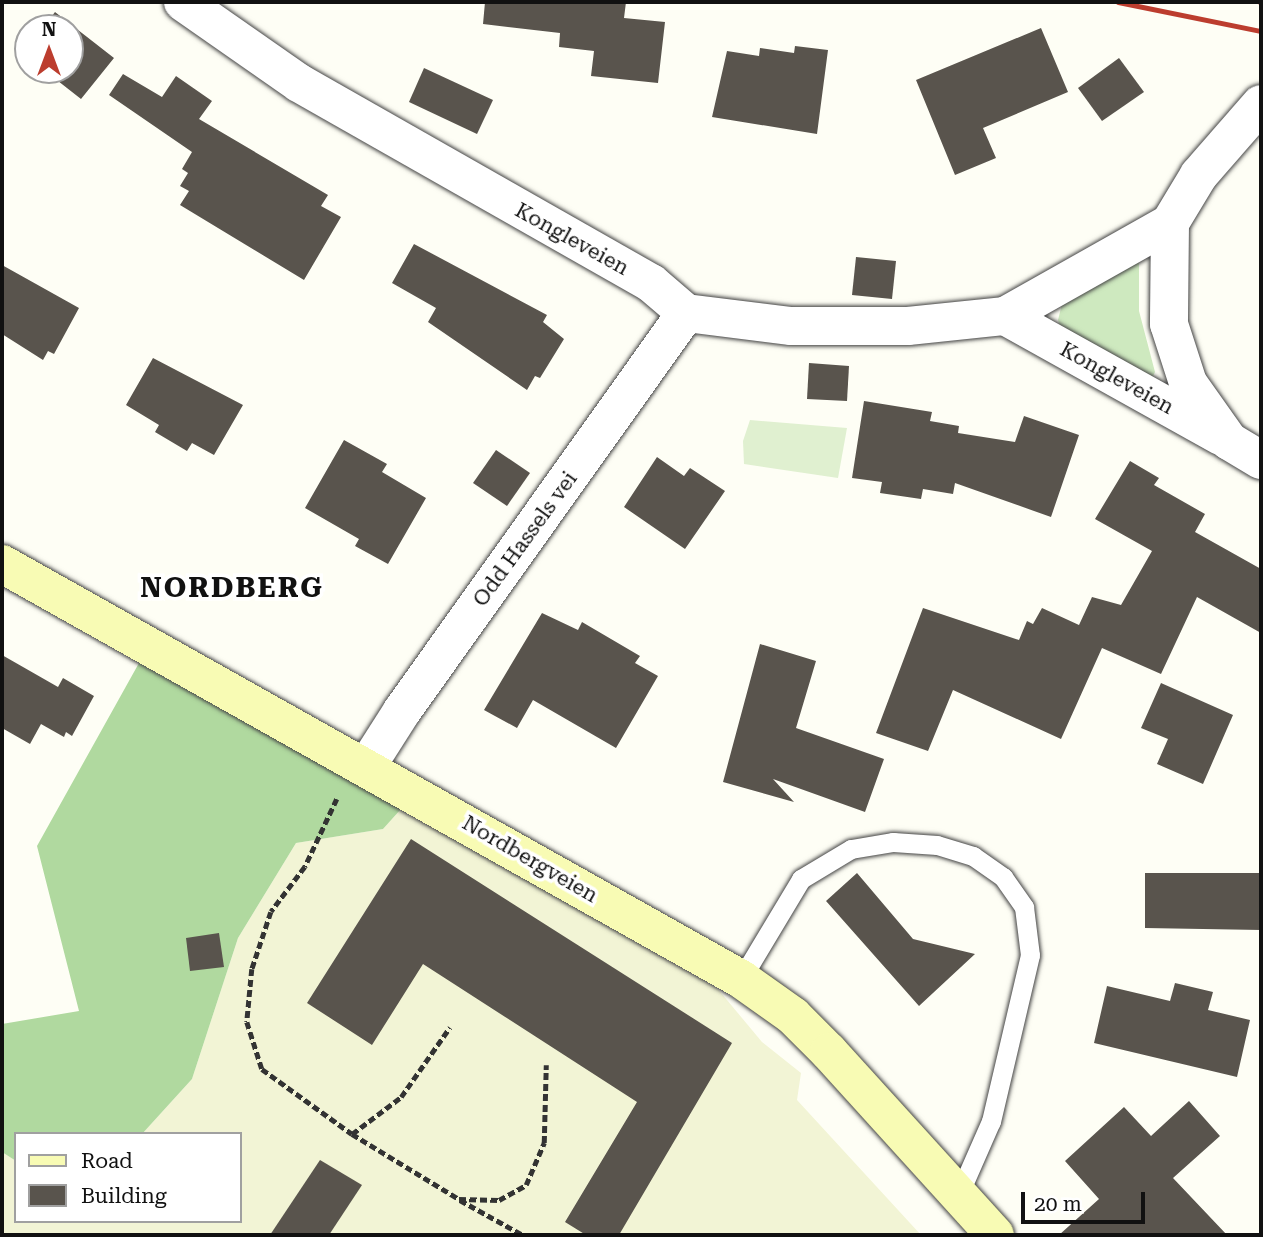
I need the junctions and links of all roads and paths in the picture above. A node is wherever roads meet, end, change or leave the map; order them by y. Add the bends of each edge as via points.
1 (183, 2) edge
2 (1261, 104) edge
3 (1170, 223) junction
4 (687, 313) junction
5 (1005, 316) junction
6 (1229, 441) junction
7 (1261, 460) edge
8 (2, 564) edge
9 (367, 766) junction
10 (741, 979) junction
11 (450, 1027) dead end
12 (546, 1065) dead end
13 (352, 1134) junction
14 (958, 1196) junction
15 (459, 1199) junction
16 (523, 1235) edge
17 (995, 1235) edge

1 - 4 street, Kongleveien via 299,83 651,283
2 - 3 street via 1199,175
3 - 5 street
3 - 6 street, Kongleveien via 1169,324 1188,383
4 - 5 street via 791,327 908,326
4 - 9 street, Odd Hassels vei
5 - 6 street, Kongleveien
6 - 7 street, Kongleveien
8 - 9 street, Nordbergveien
9 - 10 street, Nordbergveien
9 - 13 path via 346,782 305,867 271,912 252,969 247,1022 262,1069
10 - 14 street, Nordbergveien via 807,1030
10 - 14 lane via 801,879 851,849 893,842 937,845 973,856 1003,877 1024,907 1030,955 991,1121
11 - 13 path via 401,1097
12 - 15 path via 544,1143 526,1185 499,1200
13 - 15 path
14 - 17 street, Nordbergveien
15 - 16 path

